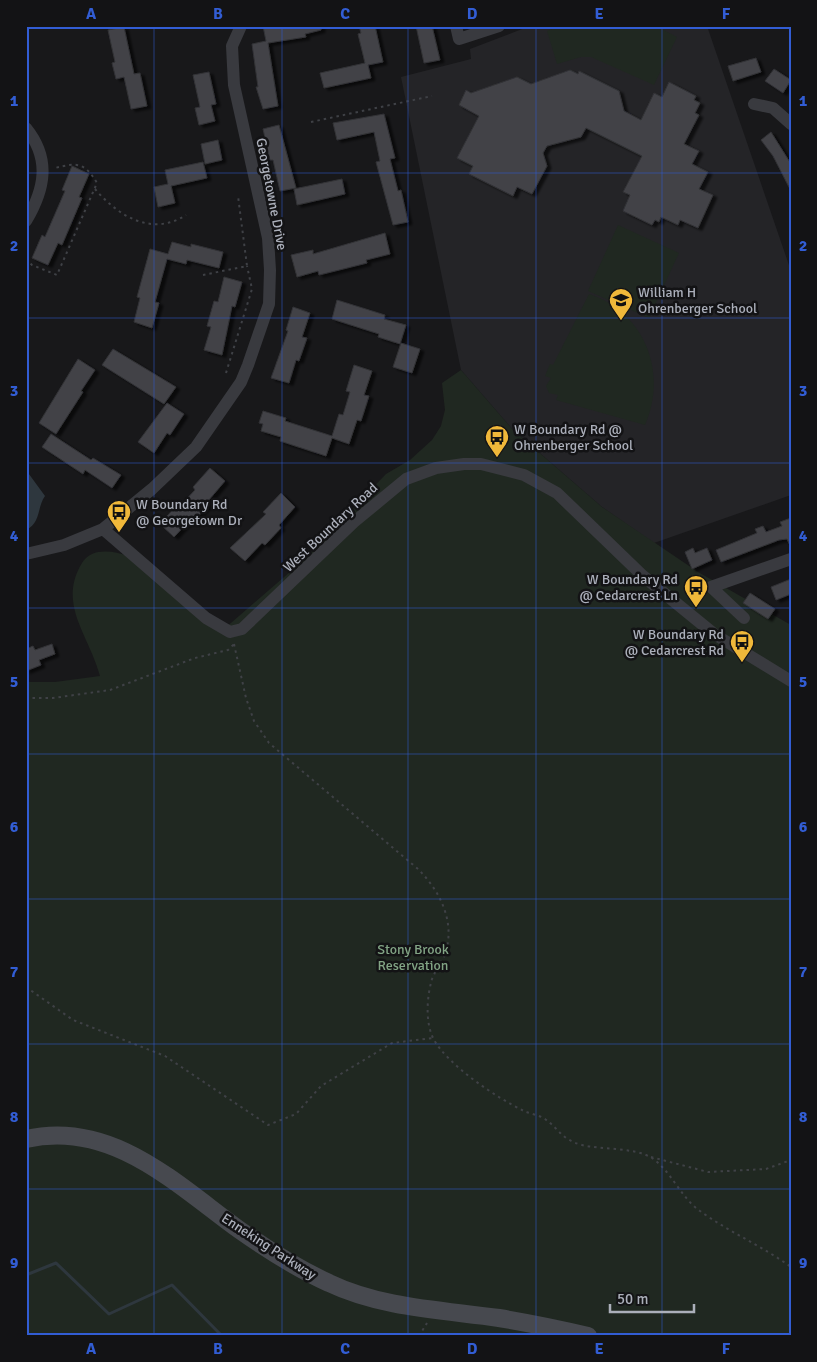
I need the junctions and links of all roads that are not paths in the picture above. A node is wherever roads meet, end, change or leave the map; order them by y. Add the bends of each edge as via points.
1 (241, 26) edge
2 (456, 26) edge
3 (499, 26) edge
4 (754, 104) dead end
5 (791, 124) edge
6 (26, 128) edge
7 (26, 221) edge
8 (103, 529) junction
9 (26, 554) edge
10 (791, 559) edge
11 (744, 618) dead end
12 (791, 681) edge
13 (26, 1139) edge
14 (588, 1336) edge

1 - 8 street, Georgetowne Drive via 232,46 234,85 268,238 269,304 241,382 196,447 157,485
2 - 3 street via 459,39
4 - 5 street via 773,108
6 - 7 street via 34,138 43,171 39,199
8 - 9 street, Georgetowne Drive via 64,545
8 - 12 street, West Boundary Road via 232,638 354,522 406,479 436,468 482,464 524,475 557,493 643,576 714,634
10 - 11 street via 711,587
13 - 14 main road, Enneking Parkway via 76,1136 102,1141 132,1153 242,1232 298,1268 330,1284 369,1297 427,1309 500,1318

